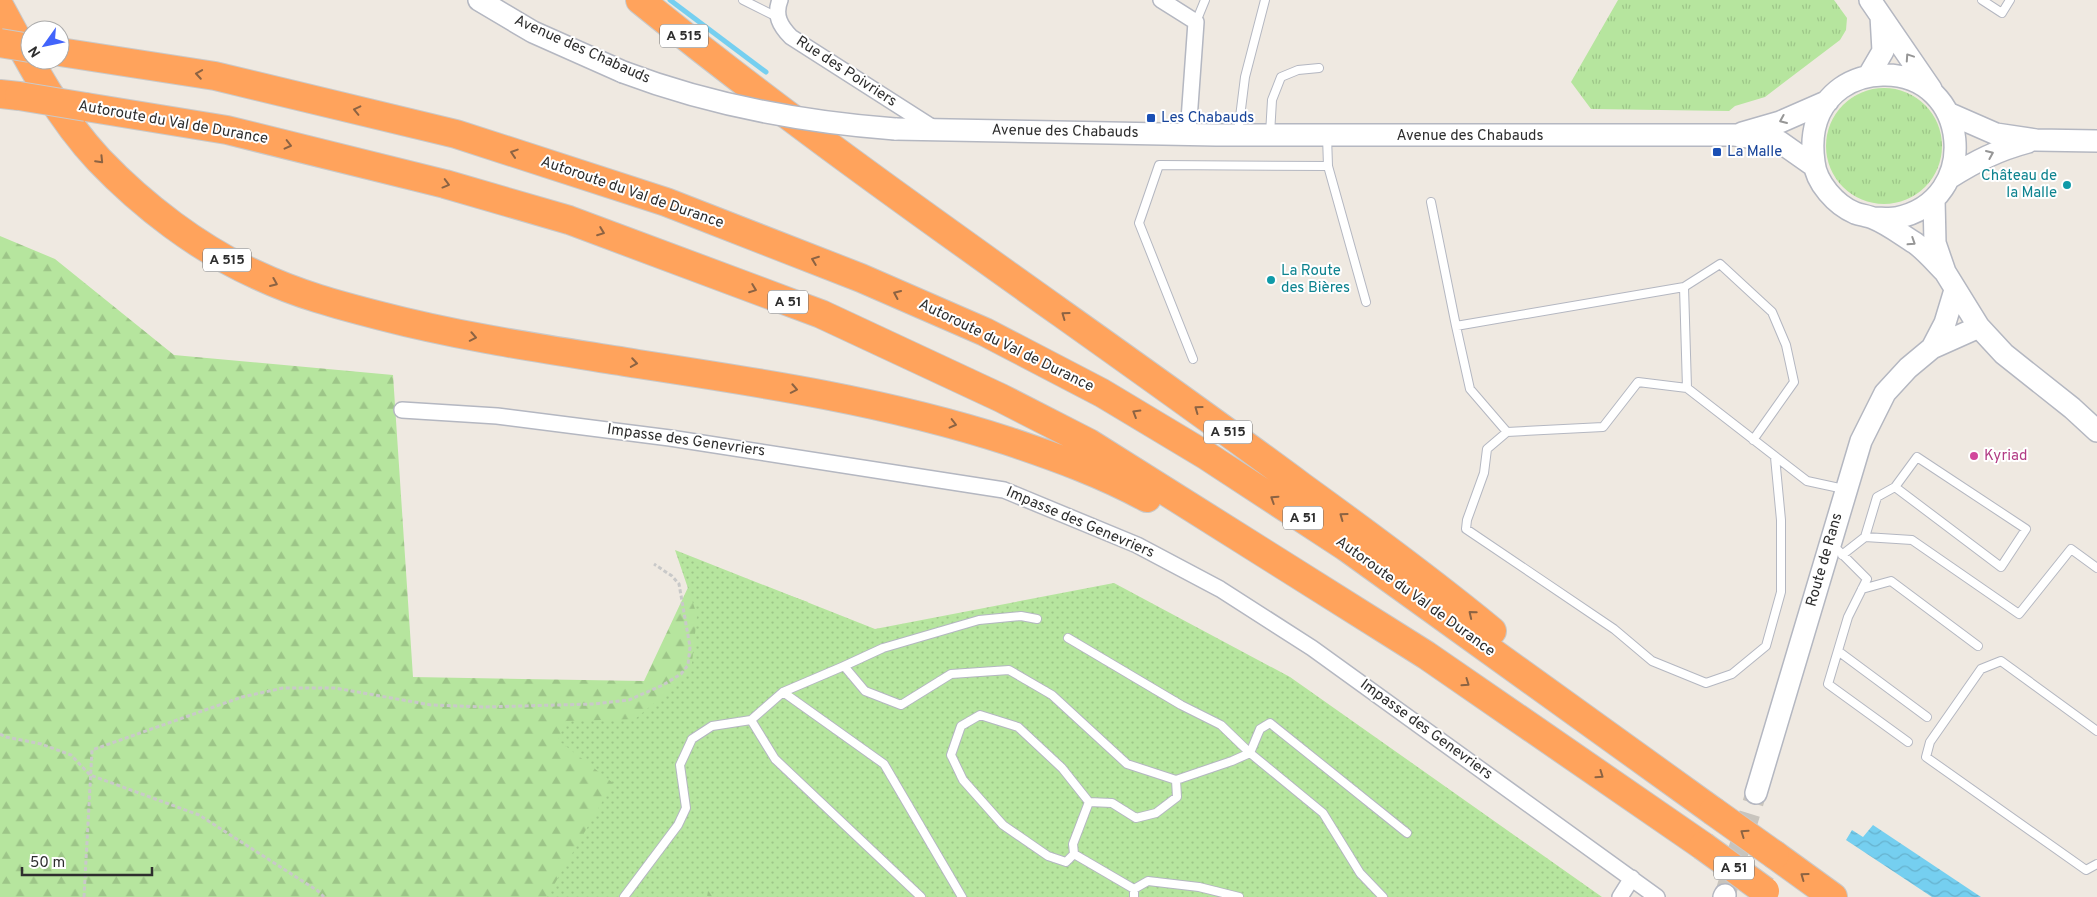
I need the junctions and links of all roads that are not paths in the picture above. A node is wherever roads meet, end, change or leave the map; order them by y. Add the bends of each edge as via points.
1 (8, 0) edge
2 (478, 0) edge
3 (619, 0) edge
4 (640, 0) edge
5 (743, 0) edge
6 (780, 0) edge
7 (1160, 0) edge
8 (1205, 0) edge
9 (1264, 0) edge
10 (1982, 0) edge
11 (2010, 0) edge
12 (0, 7) edge
13 (1875, 8) edge
14 (777, 17) junction
15 (1196, 22) junction
16 (20, 30) edge
17 (20, 39) edge
18 (0, 43) edge
19 (20, 52) edge
20 (70, 54) edge
21 (1319, 68) dead end
22 (36, 70) edge
23 (728, 72) junction
24 (1869, 75) junction
25 (10, 95) edge
26 (1828, 101) junction
27 (1942, 105) junction
28 (937, 130) junction
29 (1188, 134) junction
30 (1735, 134) junction
31 (1238, 135) junction
32 (1269, 135) junction
33 (1327, 136) junction
34 (2036, 140) junction
35 (2097, 140) edge
36 (1328, 166) junction
37 (1814, 166) junction
38 (1949, 178) junction
39 (1934, 199) junction
40 (1431, 202) dead end
41 (1874, 218) junction
42 (1950, 281) junction
43 (1684, 288) junction
44 (1366, 302) dead end
45 (1456, 326) junction
46 (1979, 327) junction
47 (1932, 348) junction
48 (1193, 359) dead end
49 (1687, 388) junction
50 (402, 410) dead end
51 (2097, 430) edge
52 (1507, 432) junction
53 (1754, 440) junction
54 (1775, 457) junction
55 (1895, 487) junction
56 (1846, 489) junction
57 (1865, 537) junction
58 (1836, 548) junction
59 (2097, 568) edge
60 (1862, 589) junction
61 (1037, 619) dead end
62 (1068, 638) dead end
63 (1978, 646) dead end
64 (1838, 652) junction
65 (1426, 655) junction
66 (844, 666) junction
67 (783, 692) junction
68 (1927, 717) dead end
69 (751, 720) junction
70 (2097, 731) edge
71 (1908, 742) dead end
72 (1250, 753) junction
73 (1176, 780) junction
74 (1756, 793) tunnel mouth
75 (1089, 802) junction
76 (1713, 811) junction
77 (1407, 833) dead end
78 (1074, 854) junction
79 (2097, 864) edge
80 (1632, 878) junction
81 (1134, 893) edge
82 (1769, 894) edge
83 (624, 897) edge
84 (921, 897) edge
85 (962, 897) edge
86 (1239, 897) edge
87 (1383, 897) edge
88 (1620, 897) edge
89 (1658, 897) edge
90 (1833, 897) edge

1 - 16 highway, A 515
2 - 28 main road, Avenue des Chabauds, bridge via 533,32 623,72 677,90 776,114 852,126
3 - 23 highway
4 - 23 highway, A 515
5 - 14 lane
6 - 14 street
7 - 15 street
8 - 15 lane
9 - 31 lane via 1245,77
10 - 11 lane via 2002,13
12 - 17 highway
13 - 24 main road via 1883,51
27 -> 13 main road
14 - 28 street, Rue des Poivriers via 790,37
15 - 29 street
18 - 19 highway, bridge
76 -> 20 highway, Autoroute du Val de Durance / A 51 via 1346,547 1175,436 1102,393 985,332 861,278 666,202 456,134 215,76
21 - 32 lane via 1298,70 1281,77 1272,100
22 -> 65 highway, A 515 via 44,88 80,138 136,194 214,252 271,281 338,305 426,328 854,400 959,425 1044,452 1139,493
76 -> 23 highway, A 515 via 1434,584 1207,416
24 - 26 main road via 1846,85
24 - 27 main road via 1894,75 1917,82
25 -> 65 highway, Autoroute du Val de Durance / A 51, bridge via 227,130 446,184 569,220 821,314 1001,398 1089,444
26 -> 30 main road, Avenue des Chabauds via 1780,122
26 - 37 main road via 1816,121 1811,143
27 - 34 main road via 1996,134
27 - 38 main road via 1955,134 1956,156
28 - 29 main road, Avenue des Chabauds
29 - 31 main road, Avenue des Chabauds
30 - 33 main road, Avenue des Chabauds
30 - 37 main road, Avenue des Chabauds via 1780,142
31 - 32 main road, Avenue des Chabauds
32 - 33 main road, Avenue des Chabauds
33 - 36 lane
34 - 35 main road
38 -> 34 main road via 1979,159
36 - 44 lane
36 - 48 lane via 1159,165 1139,223
37 - 41 main road via 1836,201 1854,212
38 - 39 main road
39 - 41 main road via 1916,212 1895,218
39 - 42 main road via 1935,242
40 - 45 lane
41 -> 42 main road via 1917,245
42 - 46 main road
42 - 47 main road, Route de Rans via 1945,322
43 - 45 lane
43 - 49 lane
43 - 53 lane via 1720,264 1772,312 1786,345 1794,382
45 - 52 lane via 1470,389
46 - 47 main road, Route de Rans
46 - 51 main road via 2004,354
47 - 56 main road, Route de Rans via 1885,393 1861,441
49 - 52 lane via 1638,382 1604,427
49 - 53 lane
50 - 80 street, Impasse des Genevriers via 497,416 670,438 1004,490 1137,545 1220,589 1312,648
52 - 54 lane via 1487,449 1484,473 1466,529 1614,629 1652,661 1706,683 1732,674 1766,646 1780,592 1781,520
53 - 54 lane
54 - 56 lane via 1807,481
55 - 55 lane via 2000,568 2026,529 1917,457
55 - 57 lane via 1877,497
56 - 58 main road, Route de Rans
57 - 58 lane
57 - 59 lane via 1912,540 2020,614 2071,549
58 - 60 lane via 1867,579
58 - 74 main road, Route de Rans
60 - 63 lane via 1891,581
60 - 64 lane via 1848,617
61 - 66 lane via 1021,616 979,620 883,648
62 - 72 lane via 1220,725
64 - 68 lane
64 - 71 lane via 1828,684
65 -> 82 highway, Autoroute du Val de Durance / A 51, bridge
66 - 67 lane
66 - 73 lane via 865,691 901,705 951,674 1009,670 1052,695 1127,764
67 - 69 lane
67 - 85 lane via 884,764
69 - 83 lane via 712,726 692,739 680,765 686,808 678,825
69 - 84 lane via 776,759
70 - 79 lane via 2001,661 1981,669 1930,742 1926,757 2086,870
72 - 73 lane
72 - 77 lane via 1260,729 1270,723
72 - 87 lane via 1322,813 1360,873
73 - 75 lane via 1177,797 1156,813 1136,818 1112,803
75 - 78 lane via 1073,844
75 - 78 lane via 1062,768 1018,728 980,715 961,726 951,755 963,780 1003,825 1048,856 1066,862
90 -> 76 highway, Autoroute du Val de Durance / A 51, bridge
78 - 81 lane
80 - 88 street
80 - 89 street, Impasse des Genevriers
81 - 86 lane via 1148,881 1199,887

